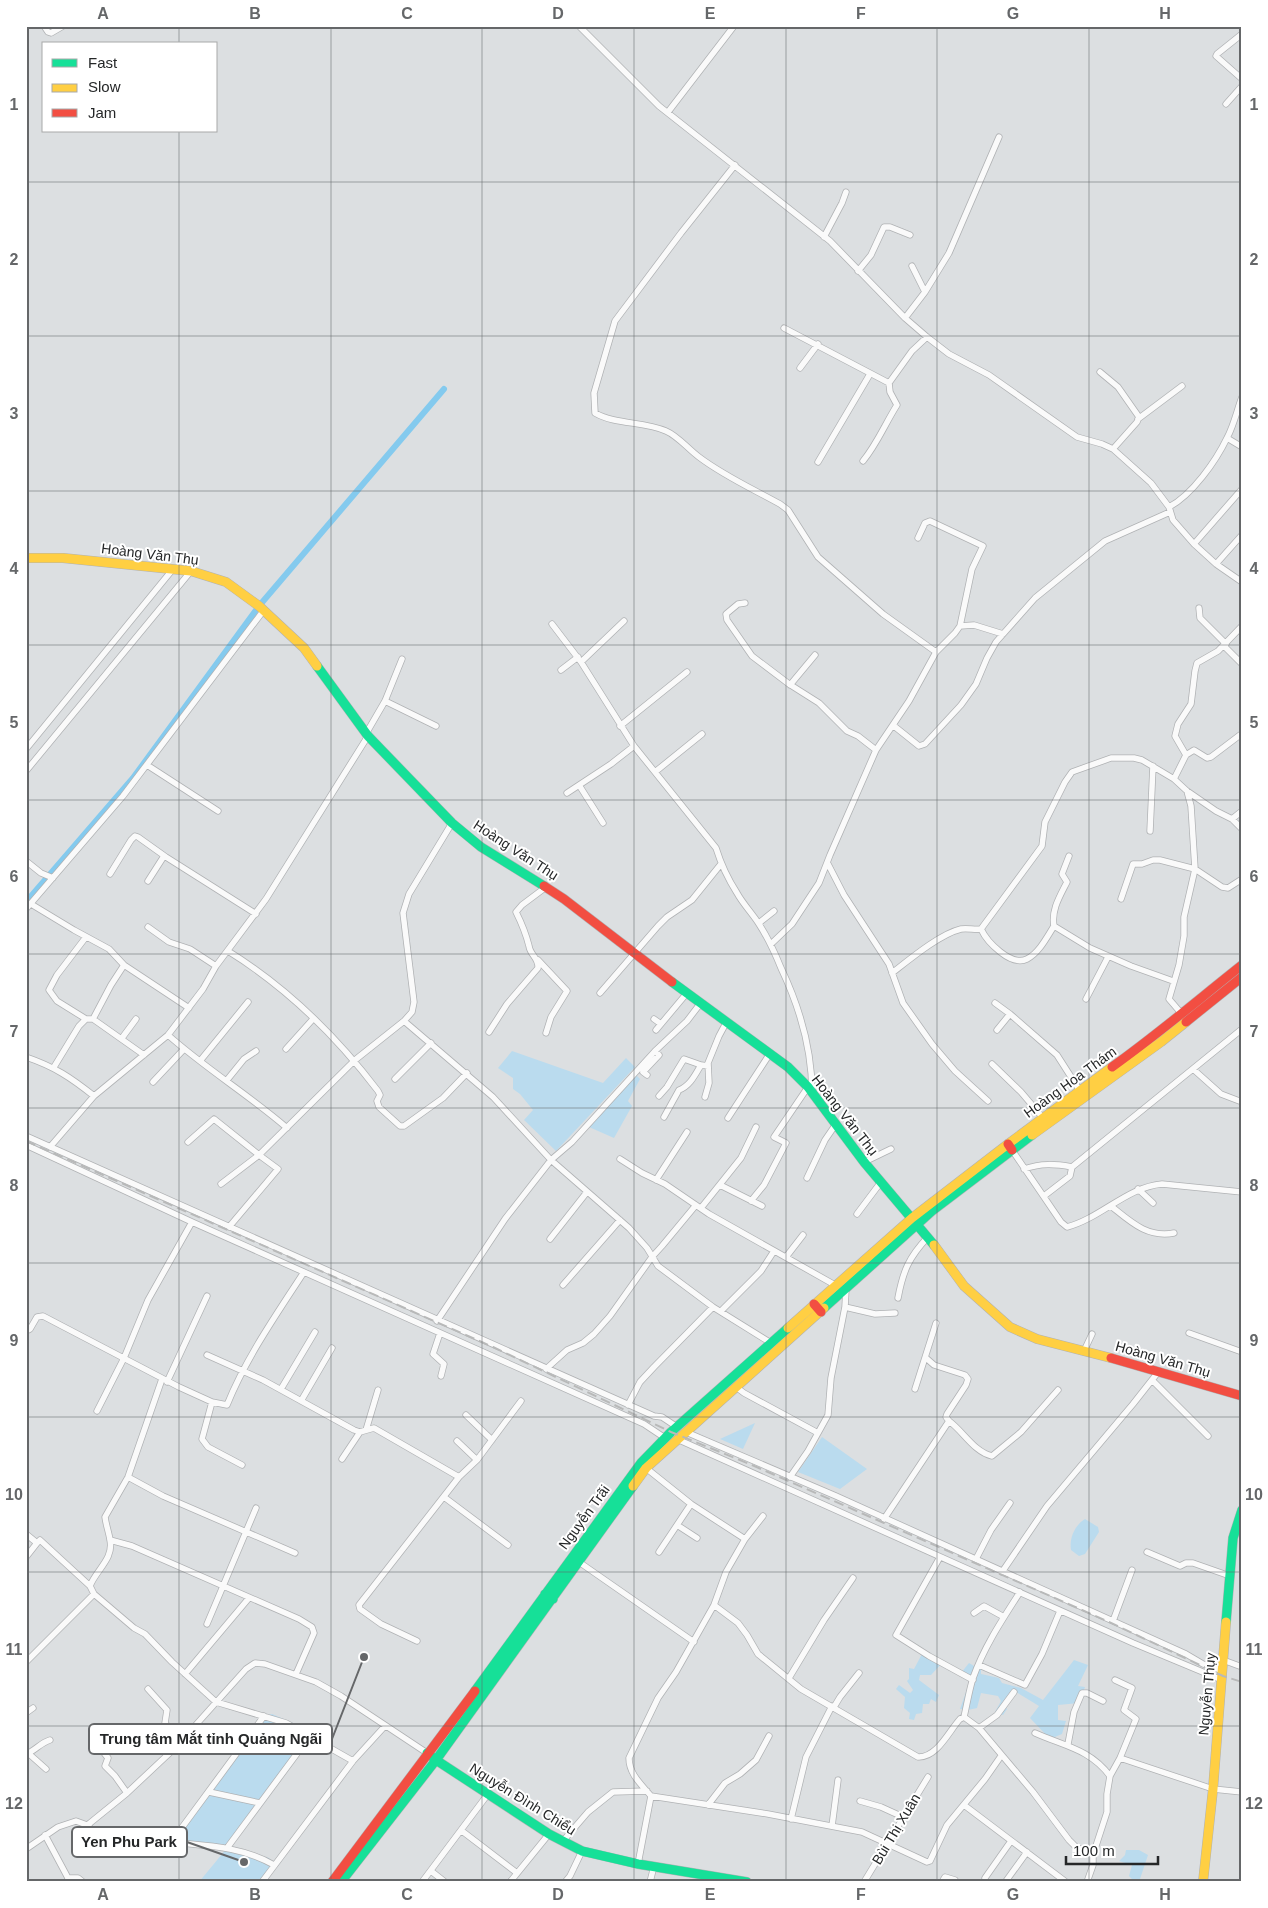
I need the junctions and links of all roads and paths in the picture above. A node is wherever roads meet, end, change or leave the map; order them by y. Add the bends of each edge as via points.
1 (44, 26) edge
2 (63, 26) edge
3 (579, 26) edge
4 (734, 26) edge
5 (1242, 34) edge
6 (1242, 79) edge
7 (1242, 86) edge
8 (1226, 104) dead end
9 (668, 112) junction
10 (999, 137) dead end
11 (735, 166) junction
12 (846, 192) dead end
13 (910, 235) dead end
14 (824, 237) junction
15 (912, 266) dead end
16 (858, 271) junction
17 (925, 292) junction
18 (905, 318) junction
19 (784, 328) dead end
20 (927, 338) junction
21 (818, 344) junction
22 (800, 368) dead end
23 (1100, 372) dead end
24 (870, 374) junction
25 (889, 383) junction
26 (1182, 386) dead end
27 (1242, 397) edge
28 (1138, 419) junction
29 (1227, 438) junction
30 (1242, 447) edge
31 (1113, 449) junction
32 (863, 461) dead end
33 (818, 462) dead end
34 (1242, 489) edge
35 (1170, 509) junction
36 (1240, 536) edge
37 (918, 538) dead end
38 (1194, 544) junction
39 (26, 558) edge
40 (1216, 564) junction
41 (173, 569) junction
42 (191, 571) junction
43 (1242, 582) edge
44 (745, 603) dead end
45 (1199, 608) dead end
46 (264, 610) junction
47 (624, 622) dead end
48 (552, 624) dead end
49 (960, 626) junction
50 (1242, 626) edge
51 (1003, 634) junction
52 (1225, 645) junction
53 (936, 652) junction
54 (815, 655) dead end
55 (402, 659) dead end
56 (580, 659) junction
57 (1242, 664) edge
58 (561, 670) dead end
59 (687, 672) dead end
60 (790, 685) junction
61 (385, 701) junction
62 (436, 726) dead end
63 (620, 726) junction
64 (894, 726) junction
65 (368, 734) junction
66 (702, 734) dead end
67 (1240, 735) dead end
68 (634, 746) junction
69 (26, 749) edge
70 (876, 750) junction
71 (1186, 755) junction
72 (147, 765) junction
73 (1153, 766) junction
74 (26, 771) edge
75 (655, 772) junction
76 (1174, 779) junction
77 (579, 785) junction
78 (1187, 791) junction
79 (567, 793) dead end
80 (218, 811) dead end
81 (1242, 811) edge
82 (1232, 819) junction
83 (452, 823) junction
84 (603, 823) dead end
85 (1242, 829) edge
86 (1150, 831) dead end
87 (164, 856) junction
88 (1069, 856) dead end
89 (26, 861) edge
90 (721, 864) junction
91 (828, 864) junction
92 (1195, 869) junction
93 (110, 874) dead end
94 (54, 878) junction
95 (1242, 879) edge
96 (148, 881) dead end
97 (546, 887) junction
98 (1122, 899) dead end
99 (31, 904) junction
100 (26, 909) edge
101 (774, 911) dead end
102 (256, 914) junction
103 (759, 923) junction
104 (148, 926) dead end
105 (1054, 926) junction
106 (981, 929) junction
107 (86, 937) junction
108 (770, 944) junction
109 (228, 951) junction
110 (634, 954) junction
111 (1108, 957) junction
112 (537, 960) junction
113 (124, 965) junction
114 (1242, 965) edge
115 (216, 966) junction
116 (892, 973) junction
117 (1242, 977) edge
118 (1173, 982) junction
119 (600, 993) dead end
120 (687, 993) junction
121 (1086, 999) dead end
122 (248, 1002) dead end
123 (995, 1003) dead end
124 (700, 1004) junction
125 (189, 1008) junction
126 (1181, 1013) junction
127 (1010, 1014) junction
128 (86, 1019) junction
129 (94, 1019) junction
130 (136, 1019) dead end
131 (312, 1019) junction
132 (654, 1019) dead end
133 (404, 1021) junction
134 (662, 1024) junction
135 (726, 1024) junction
136 (1242, 1029) edge
137 (656, 1030) dead end
138 (997, 1030) dead end
139 (489, 1032) dead end
140 (546, 1033) dead end
141 (168, 1035) junction
142 (122, 1038) junction
143 (431, 1042) junction
144 (184, 1049) junction
145 (286, 1049) dead end
146 (256, 1051) dead end
147 (655, 1051) junction
148 (144, 1055) junction
149 (769, 1055) junction
150 (26, 1056) edge
151 (355, 1060) junction
152 (200, 1061) junction
153 (992, 1064) dead end
154 (701, 1065) junction
155 (708, 1066) junction
156 (54, 1067) junction
157 (1193, 1069) junction
158 (467, 1073) junction
159 (647, 1075) dead end
160 (395, 1079) dead end
161 (227, 1080) junction
162 (153, 1082) dead end
163 (810, 1090) junction
164 (1080, 1091) junction
165 (94, 1096) junction
166 (659, 1096) dead end
167 (705, 1097) dead end
168 (988, 1101) dead end
169 (1242, 1102) edge
170 (664, 1117) dead end
171 (728, 1118) dead end
172 (1043, 1118) junction
173 (836, 1124) junction
174 (756, 1127) dead end
175 (287, 1128) junction
176 (687, 1132) dead end
177 (26, 1136) edge
178 (188, 1142) dead end
179 (26, 1145) edge
180 (50, 1147) junction
181 (1010, 1147) junction
182 (891, 1148) dead end
183 (259, 1155) junction
184 (620, 1159) dead end
185 (551, 1160) junction
186 (864, 1162) junction
187 (1072, 1167) junction
188 (1024, 1169) junction
189 (807, 1178) dead end
190 (656, 1180) junction
191 (880, 1182) junction
192 (220, 1184) dead end
193 (720, 1185) junction
194 (1138, 1190) junction
195 (587, 1192) junction
196 (1242, 1192) edge
197 (1044, 1196) junction
198 (750, 1201) junction
199 (1153, 1203) dead end
200 (698, 1206) junction
201 (762, 1206) dead end
202 (1111, 1206) junction
203 (857, 1214) dead end
204 (620, 1220) junction
205 (914, 1221) junction
206 (192, 1222) junction
207 (229, 1227) junction
208 (1174, 1233) dead end
209 (803, 1235) dead end
210 (928, 1237) junction
211 (550, 1239) dead end
212 (774, 1251) junction
213 (652, 1257) junction
214 (786, 1257) junction
215 (304, 1272) junction
216 (563, 1285) dead end
217 (835, 1285) junction
218 (846, 1289) junction
219 (207, 1296) dead end
220 (898, 1298) dead end
221 (845, 1307) junction
222 (713, 1308) junction
223 (817, 1308) junction
224 (721, 1311) junction
225 (895, 1313) dead end
226 (437, 1321) junction
227 (936, 1323) dead end
228 (26, 1331) edge
229 (315, 1332) dead end
230 (440, 1333) junction
231 (1189, 1333) dead end
232 (1092, 1334) dead end
233 (771, 1343) junction
234 (332, 1348) dead end
235 (1084, 1351) junction
236 (1242, 1352) edge
237 (207, 1355) dead end
238 (124, 1358) junction
239 (926, 1358) junction
240 (546, 1369) junction
241 (1159, 1371) junction
242 (243, 1372) junction
243 (441, 1376) dead end
244 (165, 1380) junction
245 (1152, 1380) junction
246 (736, 1387) junction
247 (915, 1389) dead end
248 (281, 1390) junction
249 (378, 1390) dead end
250 (1058, 1390) dead end
251 (1242, 1396) edge
252 (301, 1401) junction
253 (521, 1401) dead end
254 (212, 1402) junction
255 (628, 1405) junction
256 (97, 1411) dead end
257 (466, 1415) dead end
258 (949, 1421) junction
259 (677, 1427) junction
260 (363, 1431) junction
261 (686, 1432) junction
262 (818, 1433) junction
263 (1208, 1436) dead end
264 (665, 1438) junction
265 (677, 1439) junction
266 (492, 1440) junction
267 (457, 1441) dead end
268 (342, 1459) dead end
269 (477, 1460) junction
270 (242, 1465) dead end
271 (646, 1468) junction
272 (128, 1477) junction
273 (459, 1477) junction
274 (790, 1477) junction
275 (444, 1497) junction
276 (1010, 1503) dead end
277 (691, 1504) junction
278 (256, 1508) dead end
279 (1242, 1510) edge
280 (763, 1516) dead end
281 (884, 1519) junction
282 (677, 1525) junction
283 (246, 1530) junction
284 (26, 1534) edge
285 (697, 1538) dead end
286 (745, 1539) junction
287 (110, 1540) junction
288 (37, 1543) junction
289 (508, 1545) dead end
290 (659, 1552) dead end
291 (1146, 1552) dead end
292 (295, 1553) dead end
293 (26, 1557) edge
294 (940, 1557) junction
295 (976, 1559) junction
296 (579, 1562) junction
297 (1132, 1570) dead end
298 (1002, 1572) junction
299 (1230, 1576) junction
300 (853, 1578) dead end
301 (90, 1586) junction
302 (222, 1586) junction
303 (1020, 1592) junction
304 (94, 1594) junction
305 (549, 1596) junction
306 (249, 1598) junction
307 (714, 1605) junction
308 (1060, 1611) junction
309 (974, 1614) dead end
310 (1004, 1617) junction
311 (1113, 1621) junction
312 (207, 1624) dead end
313 (417, 1641) dead end
314 (694, 1642) junction
315 (27, 1658) edge
316 (1224, 1660) junction
317 (979, 1665) junction
318 (1242, 1668) edge
319 (859, 1673) dead end
320 (185, 1674) junction
321 (296, 1674) junction
322 (1223, 1676) junction
323 (789, 1678) junction
324 (973, 1680) junction
325 (1115, 1680) dead end
326 (148, 1689) dead end
327 (1014, 1692) dead end
328 (1103, 1701) dead end
329 (216, 1702) junction
330 (833, 1707) junction
331 (33, 1708) dead end
332 (26, 1713) edge
333 (264, 1716) junction
334 (964, 1716) junction
335 (385, 1726) junction
336 (979, 1728) junction
337 (1035, 1733) dead end
338 (310, 1736) junction
339 (769, 1736) dead end
340 (50, 1740) dead end
341 (181, 1742) junction
342 (1068, 1744) junction
343 (98, 1745) dead end
344 (27, 1753) edge
345 (427, 1753) junction
346 (1001, 1756) junction
347 (1120, 1758) junction
348 (353, 1760) junction
349 (436, 1760) junction
350 (46, 1769) dead end
351 (1110, 1776) junction
352 (928, 1777) dead end
353 (838, 1780) dead end
354 (1213, 1789) junction
355 (208, 1792) junction
356 (1242, 1792) edge
357 (127, 1793) junction
358 (649, 1793) junction
359 (488, 1794) junction
360 (860, 1801) dead end
361 (260, 1803) junction
362 (708, 1805) junction
363 (964, 1806) junction
364 (903, 1817) junction
365 (791, 1819) junction
366 (87, 1825) junction
367 (832, 1826) junction
368 (462, 1831) junction
369 (549, 1834) junction
370 (45, 1835) junction
371 (100, 1837) dead end
372 (1011, 1840) junction
373 (563, 1842) junction
374 (887, 1844) junction
375 (26, 1848) edge
376 (228, 1848) junction
377 (582, 1851) junction
378 (1027, 1852) junction
379 (1093, 1856) junction
380 (638, 1864) junction
381 (274, 1865) junction
382 (654, 1866) junction
383 (431, 1871) junction
384 (517, 1872) junction
385 (985, 1878) dead end
386 (67, 1880) edge
387 (955, 1880) dead end
388 (1006, 1881) edge
389 (83, 1882) edge
390 (262, 1882) edge
391 (332, 1882) edge
392 (342, 1882) edge
393 (422, 1882) edge
394 (445, 1882) edge
395 (510, 1882) edge
396 (565, 1882) edge
397 (650, 1882) edge
398 (748, 1882) edge
399 (864, 1882) edge
400 (942, 1882) edge
401 (1066, 1882) edge
402 (1087, 1882) edge
403 (1203, 1882) edge

1 - 2 street via 51,34
3 - 9 street
4 - 9 street
5 - 6 street via 1216,56
7 - 8 street
9 - 11 street
10 - 17 street via 948,253
11 - 14 street
11 - 53 street via 615,321 594,393 595,413 668,431 706,462 780,504 788,510 818,557 883,614
12 - 14 street
13 - 16 street via 890,226 884,228 871,255
14 - 16 street
15 - 17 street
16 - 18 street
17 - 18 street
18 - 20 street
19 - 21 street
20 - 25 street via 912,351
20 - 31 street via 948,354 990,375 1077,437
21 - 22 street
21 - 24 street
23 - 28 street via 1118,387 1137,412
24 - 25 street
24 - 33 street
25 - 32 street via 897,405
26 - 28 street
27 - 29 street
28 - 31 street
29 - 30 street
29 - 35 street via 1198,483
31 - 35 street via 1150,483
34 - 38 street
35 - 38 street via 1173,520
35 - 51 street via 1105,541 1035,598
36 - 40 street
37 - 49 street via 925,523 930,521 983,546 972,569
38 - 40 street
39 - 41 main road, Hoàng Văn Thụ via 63,558
40 - 43 street
41 - 42 main road, Hoàng Văn Thụ
41 - 69 street
42 - 46 main road, Hoàng Văn Thụ via 226,582
42 - 74 street
44 - 60 street via 729,611 727,620 752,656
45 - 52 street via 1200,618
46 - 65 main road, Hoàng Văn Thụ via 304,648
46 - 72 street
47 - 56 street
48 - 56 street
49 - 51 street via 974,624
49 - 53 street
50 - 52 street
51 - 64 street via 987,658 976,684 926,744 919,746
52 - 57 street
52 - 71 street via 1196,667 1192,704 1178,724 1175,736
53 - 64 street
54 - 60 street
55 - 61 street
56 - 58 street
56 - 63 street
59 - 63 street
60 - 70 street via 819,703 847,731
61 - 62 street
61 - 65 street
63 - 68 street
64 - 70 street
65 - 83 main road, Hoàng Văn Thụ
65 - 102 street
66 - 75 street
67 - 71 street via 1211,757 1206,758 1194,750
68 - 75 street
68 - 77 street
70 - 91 street
71 - 76 street
72 - 80 street
72 - 94 street
73 - 76 street
73 - 86 street
73 - 106 street via 1142,760 1122,757 1072,772 1045,822 1042,846
75 - 90 street via 716,848
76 - 78 street
77 - 79 street
77 - 84 street
78 - 82 street
78 - 92 street
81 - 82 street
82 - 85 street
83 - 97 main road, Hoàng Văn Thụ via 481,847
83 - 133 street via 409,894 403,913 414,1002 412,1012
87 - 93 street via 135,836
87 - 96 street
87 - 102 street
88 - 105 street via 1062,874 1067,882 1052,917
89 - 94 street
90 - 103 street
90 - 110 street via 692,900 667,916
91 - 108 street via 792,924
91 - 116 street
92 - 95 street via 1222,887 1228,888
92 - 98 street via 1160,860 1133,864
92 - 118 street via 1184,917 1179,965
94 - 99 street
97 - 110 main road, Hoàng Văn Thụ
97 - 112 street via 516,912 528,939 528,947
99 - 100 street
99 - 107 street
101 - 103 street
102 - 109 street
103 - 108 street
104 - 115 street via 169,942
105 - 106 street via 1037,950 1023,961 993,947
105 - 111 street
106 - 116 street via 960,929 948,934
107 - 113 street via 109,949
107 - 128 street via 49,990 57,1001
108 - 163 street via 802,1020 811,1065
109 - 115 street
109 - 131 street via 260,971
110 - 119 street
110 - 120 main road, Hoàng Văn Thụ
111 - 118 street
111 - 121 street
112 - 139 street via 537,970 507,1004
112 - 140 street via 567,991 551,1017
113 - 125 street
113 - 129 street
114 - 126 main road, Hoàng Hoa Thám
115 - 125 street
116 - 168 street via 903,1003 932,1044 955,1071
117 - 181 main road, Hoàng Hoa Thám via 1161,1042
118 - 126 street via 1169,999
120 - 124 main road, Hoàng Văn Thụ
120 - 134 street
122 - 152 street
123 - 127 street
124 - 135 main road, Hoàng Văn Thụ
124 - 147 street
125 - 141 street
126 - 164 main road, Hoàng Hoa Thám
127 - 138 street
127 - 164 street via 1057,1055
128 - 129 street
128 - 156 street
129 - 142 street
130 - 142 street
131 - 145 street
131 - 151 street
132 - 134 street
133 - 143 street
133 - 151 street
134 - 137 street
135 - 149 main road, Hoàng Văn Thụ
135 - 155 street
136 - 157 street
141 - 144 street
141 - 148 street
142 - 148 street
143 - 158 street
143 - 160 street
144 - 152 street
144 - 162 street
146 - 161 street via 244,1059
147 - 159 street via 658,1055 643,1072
147 - 185 street via 572,1142
148 - 165 street
149 - 163 main road, Hoàng Văn Thụ via 788,1067
149 - 171 street
150 - 156 street
151 - 158 street via 378,1091 379,1107 400,1126 443,1098
151 - 175 street
152 - 161 street
153 - 172 street
154 - 155 street
154 - 166 street via 684,1059
154 - 170 street via 691,1081 679,1090
155 - 167 street via 710,1074
156 - 165 street
157 - 169 street via 1221,1094
157 - 187 street
158 - 185 street via 494,1097
161 - 175 street
163 - 173 main road, Hoàng Văn Thụ
163 - 198 street via 774,1137 786,1143 764,1185
164 - 172 main road, Hoàng Hoa Thám
165 - 180 street
172 - 181 main road, Hoàng Hoa Thám
173 - 186 main road, Hoàng Văn Thụ
173 - 189 street
174 - 193 street via 741,1158
175 - 183 street
176 - 190 street
177 - 180 street
178 - 183 street via 214,1120
179 - 206 street
180 - 207 street
181 - 188 street
181 - 205 main road, Hoàng Hoa Thám
182 - 186 street
183 - 192 street
183 - 207 street via 278,1169
184 - 190 street
185 - 195 street
185 - 226 street via 505,1219
186 - 191 main road, Hoàng Văn Thụ
187 - 188 street via 1039,1164
187 - 197 street via 1070,1176
188 - 197 street
190 - 200 street
191 - 203 street
191 - 205 main road, Hoàng Văn Thụ
193 - 198 street
193 - 200 street
194 - 196 street via 1162,1184
194 - 199 street
194 - 202 street
195 - 204 street
195 - 211 street
197 - 202 street via 1068,1227
198 - 201 street
200 - 212 street
200 - 213 street
202 - 208 street via 1138,1228 1162,1235
204 - 213 street
204 - 216 street
205 - 210 main road, Hoàng Văn Thụ
205 - 217 main road, Nguyễn Trãi
205 - 218 main road, Nguyễn Trãi
206 - 215 street
206 - 238 street via 148,1300
207 - 226 street
209 - 214 street
210 - 220 street via 907,1263
210 - 235 main road, Hoàng Văn Thụ via 964,1286 1010,1327 1037,1339
212 - 214 street
212 - 224 street via 761,1271
213 - 222 street via 658,1266
213 - 240 street via 594,1334 567,1350
214 - 217 street
215 - 230 street
215 - 242 street
217 - 223 main road, Nguyễn Trãi
218 - 221 street
218 - 223 main road, Nguyễn Trãi
219 - 244 street
221 - 225 street via 875,1314
221 - 262 street via 831,1378 828,1415
222 - 224 street
222 - 255 street via 654,1366 640,1382
223 - 233 main road, Nguyễn Trãi
223 - 246 main road, Nguyễn Trãi
224 - 233 street
226 - 240 street
227 - 239 street
228 - 238 street via 37,1317 43,1316
229 - 248 street
230 - 243 street via 433,1354 444,1364
230 - 264 street via 644,1424
231 - 236 street
232 - 235 street
233 - 259 main road, Nguyễn Trãi
234 - 252 street
235 - 241 main road, Hoàng Văn Thụ
237 - 242 street
238 - 244 street
238 - 256 street
239 - 247 street
239 - 258 street via 934,1365 965,1375 968,1379 947,1414
240 - 255 street
241 - 245 street
241 - 251 main road, Hoàng Văn Thụ
242 - 248 street
242 - 254 street via 227,1405
244 - 254 street
244 - 272 street
245 - 263 street
245 - 298 street via 1047,1506
246 - 261 main road, Nguyễn Trãi
246 - 262 street
248 - 252 street
249 - 260 street
250 - 258 street via 1020,1432 992,1456 985,1454
252 - 260 street
253 - 266 street
254 - 270 street via 202,1439 208,1447
255 - 259 street via 662,1417
257 - 266 street
258 - 281 street
259 - 264 main road, Nguyễn Trãi
260 - 268 street
260 - 273 street via 374,1428
261 - 265 main road, Nguyễn Trãi
261 - 274 street
262 - 274 street
264 - 305 main road, Nguyễn Trãi via 641,1463
265 - 271 main road, Nguyễn Trãi
265 - 294 street
266 - 269 street
267 - 269 street
269 - 273 street
271 - 277 street
271 - 296 main road, Nguyễn Trãi
272 - 283 street via 164,1496
272 - 287 street via 105,1518
273 - 275 street
274 - 281 street
275 - 289 street
275 - 313 street via 359,1608 381,1624
276 - 295 street
277 - 282 street
277 - 286 street
278 - 283 street
279 - 299 main road, Nguyễn Thụy via 1233,1538
280 - 286 street
281 - 295 street
282 - 285 street
282 - 290 street
283 - 292 street
283 - 302 street
284 - 288 street
286 - 307 street via 726,1572
287 - 301 street via 108,1558
287 - 302 street via 132,1546
288 - 293 street
288 - 301 street via 40,1540
291 - 299 street via 1180,1566 1192,1563
294 - 303 street
294 - 324 street via 896,1634
295 - 298 street
296 - 305 main road, Nguyễn Trãi
296 - 314 street
297 - 311 street
298 - 311 street
299 - 316 main road, Nguyễn Thụy
300 - 323 street
301 - 304 street
302 - 306 street
302 - 312 street
303 - 308 street
303 - 310 street
304 - 315 street
304 - 320 street via 134,1628 146,1634
305 - 345 main road, Nguyễn Trãi
305 - 349 main road, Nguyễn Trãi
306 - 320 street
306 - 321 street via 312,1627 312,1641
307 - 314 street
307 - 323 street via 738,1623 758,1654
308 - 317 street via 1025,1685
308 - 322 street
309 - 310 street via 984,1606
310 - 317 street
311 - 322 street via 1186,1654
314 - 358 street via 658,1698 630,1758 629,1767
316 - 318 street
316 - 322 main road, Nguyễn Thụy
317 - 324 street
319 - 330 street
320 - 329 street
321 - 329 street via 255,1663
321 - 335 street via 341,1696
322 - 354 main road, Nguyễn Thụy
323 - 330 street via 801,1689
324 - 334 street
325 - 347 street via 1132,1688 1124,1710 1136,1719
326 - 341 street via 166,1710 165,1724
327 - 336 street via 997,1715
328 - 342 street via 1087,1692 1082,1693 1074,1712
329 - 333 street
329 - 341 street
330 - 334 street via 925,1757 933,1753
330 - 365 street via 806,1757
331 - 332 street
333 - 338 street
333 - 355 street
334 - 336 street
335 - 345 street
335 - 348 street
336 - 346 street
337 - 342 street
338 - 348 street
338 - 361 street
339 - 362 street via 756,1760 725,1783
340 - 344 street
341 - 357 street
342 - 351 street via 1093,1758
343 - 357 street via 108,1758 106,1768
344 - 350 street
345 - 349 main road, Nguyễn Đình Chiểu
345 - 391 main road, Nguyễn Trãi
346 - 363 street
346 - 379 street via 1069,1840
347 - 351 street
347 - 354 street
348 - 381 street
349 - 359 main road, Nguyễn Đình Chiểu
349 - 392 main road, Nguyễn Trãi
351 - 379 street via 1107,1812
352 - 364 street, Bùi Thị Xuân
353 - 367 street
354 - 356 street
354 - 403 main road, Nguyễn Thụy
355 - 361 street
355 - 376 street via 175,1837 180,1842
357 - 366 street
358 - 362 street
358 - 373 street via 613,1792 588,1812
358 - 380 street
359 - 368 street
359 - 369 main road, Nguyễn Đình Chiểu
360 - 364 street
361 - 376 street
362 - 365 street
363 - 372 street
363 - 374 street via 947,1825 930,1861 925,1862
364 - 374 street, Bùi Thị Xuân
365 - 367 street
366 - 370 street via 76,1821
366 - 371 street
367 - 374 street via 862,1832
368 - 383 street
368 - 384 street
369 - 373 main road, Nguyễn Đình Chiểu
369 - 384 street
370 - 375 street
370 - 386 street
372 - 378 street
372 - 385 street
373 - 377 main road, Nguyễn Đình Chiểu
374 - 399 street, Bùi Thị Xuân
376 - 381 street
377 - 380 main road, Nguyễn Đình Chiểu
377 - 396 street
378 - 388 street
378 - 401 street
379 - 402 street
380 - 382 main road, Nguyễn Đình Chiểu
381 - 390 street
382 - 397 street
382 - 398 main road, Nguyễn Đình Chiểu
383 - 393 street
383 - 394 street
384 - 395 street
386 - 389 street via 78,1878
387 - 400 street via 945,1877

